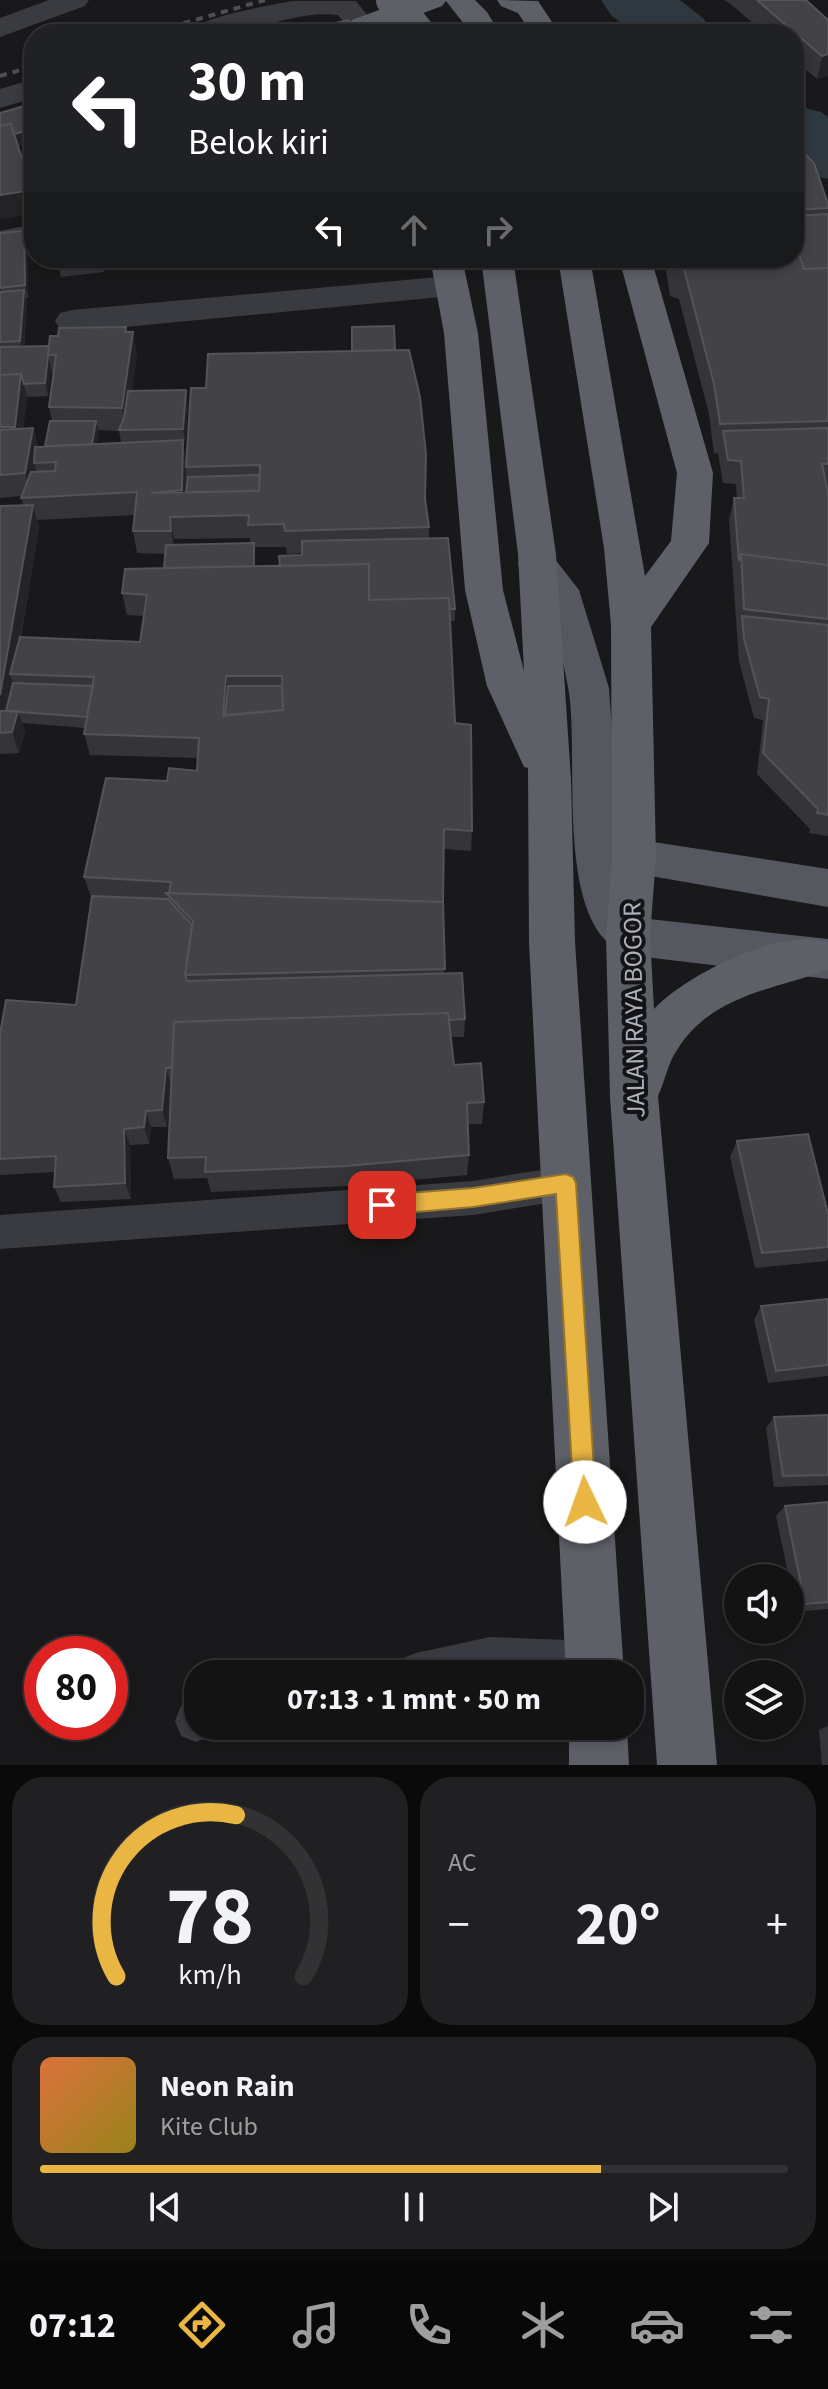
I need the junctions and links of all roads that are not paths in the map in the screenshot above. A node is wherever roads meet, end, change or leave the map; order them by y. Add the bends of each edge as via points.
1 (75, 0) edge
2 (392, 0) edge
3 (432, 0) edge
4 (459, 0) edge
5 (511, 0) edge
6 (230, 24) edge
7 (360, 24) edge
8 (378, 24) edge
9 (412, 24) edge
10 (480, 24) edge
11 (539, 24) edge
12 (0, 28) edge
13 (24, 91) edge
14 (0, 99) edge
15 (24, 236) edge
16 (0, 241) edge
17 (498, 268) edge
18 (576, 268) edge
19 (638, 268) edge
20 (448, 272) edge
21 (72, 321) dead end
22 (537, 559) junction
23 (631, 625) junction
24 (550, 779) junction
25 (634, 857) junction
26 (828, 888) edge
27 (628, 936) junction
28 (821, 958) edge
29 (634, 1097) junction
30 (566, 1183) junction
31 (0, 1232) edge
32 (481, 1660) edge
33 (511, 1660) edge
34 (595, 1660) edge
35 (598, 1740) edge
36 (599, 1765) edge
37 (687, 1765) edge

1 - 12 street
2 - 9 highway, bridge
3 - 8 highway
4 - 10 highway
5 - 11 highway via 528,7
6 - 7 street via 297,2 325,0 348,8
13 - 14 street
15 - 16 street
17 - 22 highway
18 - 23 highway, JALAN RAYA BOGOR
19 - 23 highway via 695,473 690,543
20 - 21 street
20 - 24 highway via 461,333 484,590 507,686
22 - 24 highway
22 - 27 main road via 560,590 589,688 601,889 606,910
23 - 25 highway, JALAN RAYA BOGOR
24 - 30 highway via 552,942
25 - 26 main road
25 - 27 highway, JALAN RAYA BOGOR
27 - 28 main road
27 - 29 highway, JALAN RAYA BOGOR
28 - 29 highway via 744,972 699,997 662,1031
29 - 37 highway, JALAN RAYA BOGOR
30 - 31 lane via 473,1198
30 - 34 highway
32 - 33 lane
35 - 36 highway

